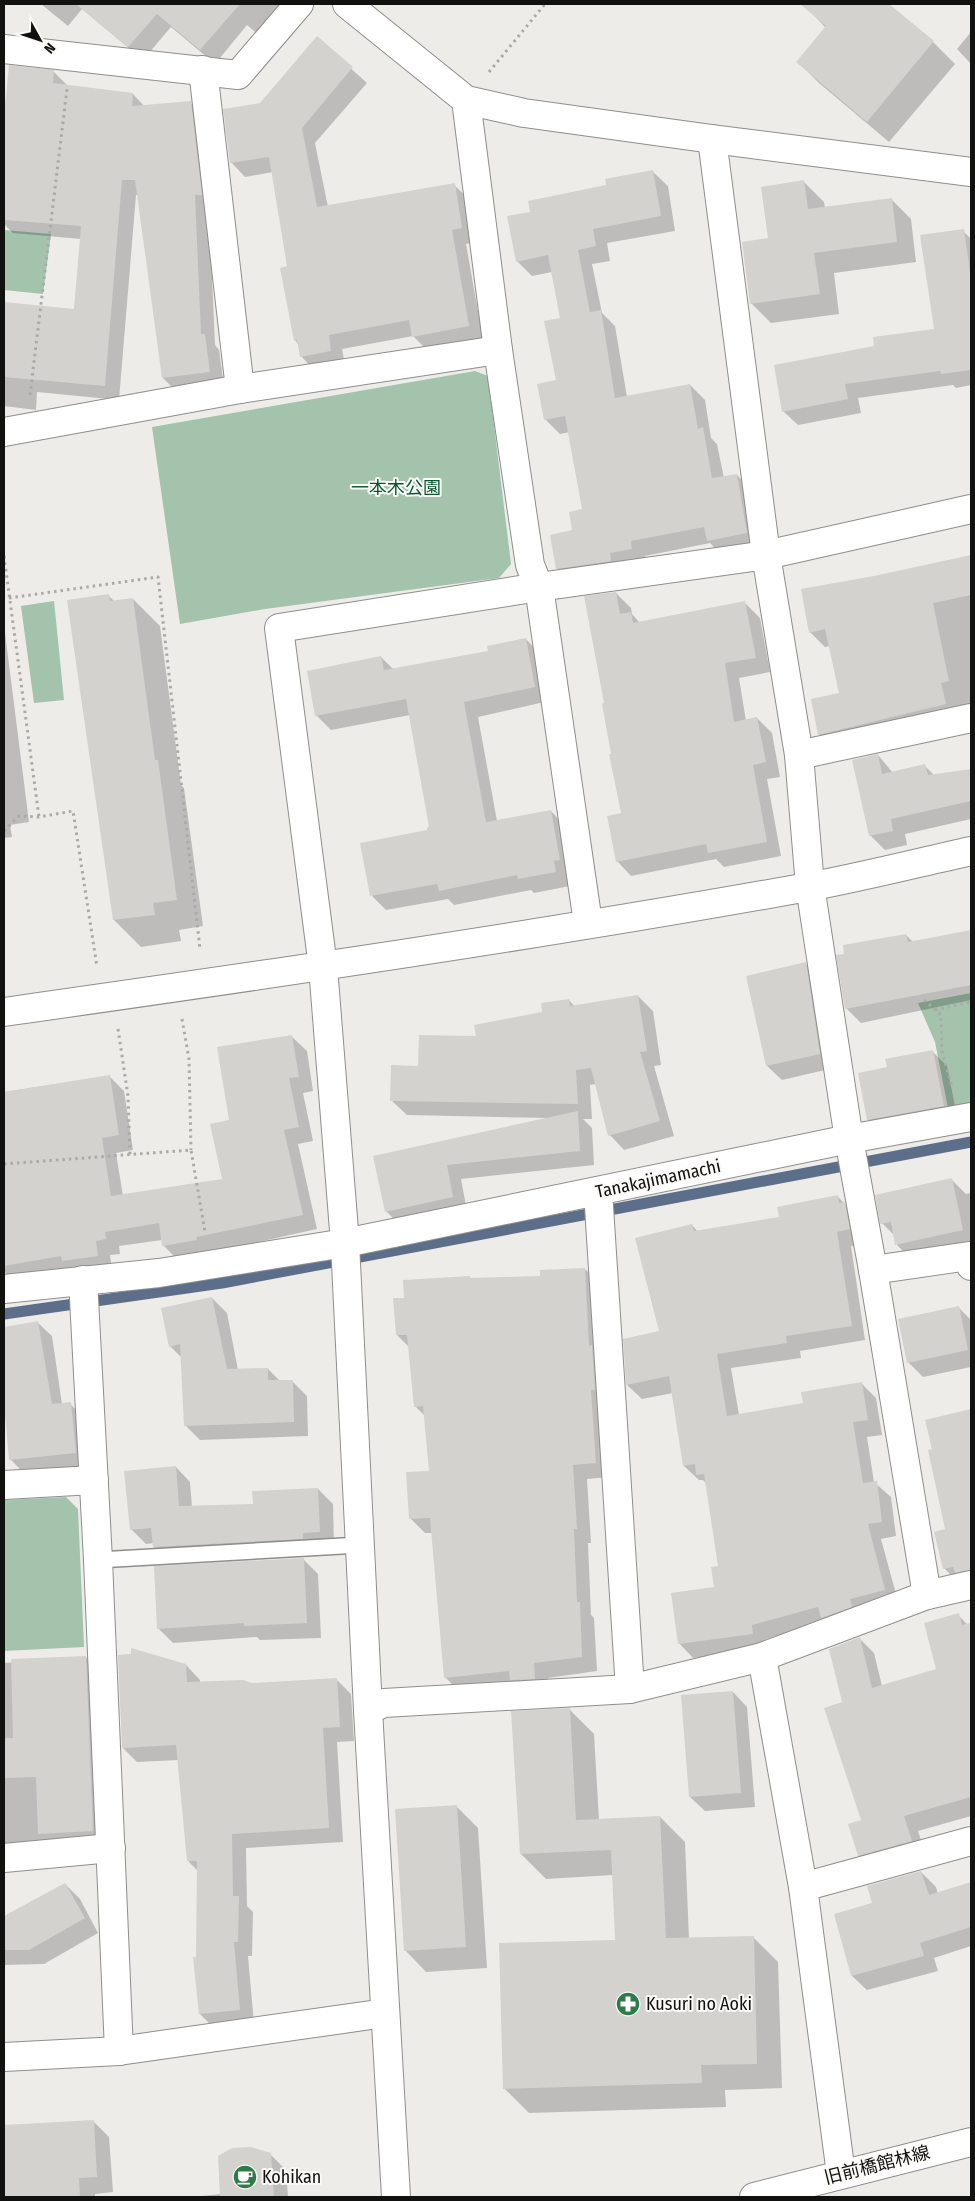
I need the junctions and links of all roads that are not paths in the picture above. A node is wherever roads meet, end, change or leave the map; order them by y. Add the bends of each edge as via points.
1 (299, 4) edge
2 (347, 4) edge
3 (4, 49) edge
4 (203, 70) junction
5 (466, 100) junction
6 (712, 140) junction
7 (971, 172) edge
8 (498, 350) junction
9 (240, 390) junction
10 (15, 430) edge
11 (971, 509) edge
12 (766, 554) junction
13 (540, 587) junction
14 (971, 718) edge
15 (800, 755) junction
16 (971, 851) edge
17 (810, 886) junction
18 (588, 924) junction
19 (323, 967) junction
20 (4, 1012) edge
21 (971, 1117) edge
22 (849, 1139) junction
23 (598, 1192) junction
24 (345, 1242) junction
25 (971, 1266) edge
26 (873, 1270) junction
27 (83, 1280) junction
28 (4, 1289) edge
29 (94, 1480) junction
30 (4, 1485) edge
31 (360, 1545) junction
32 (98, 1560) junction
33 (971, 1585) edge
34 (927, 1595) junction
35 (762, 1657) junction
36 (630, 1689) junction
37 (368, 1710) junction
38 (971, 1841) edge
39 (110, 1848) junction
40 (4, 1858) edge
41 (803, 1887) junction
42 (385, 2013) junction
43 (119, 2051) junction
44 (4, 2057) edge
45 (971, 2142) edge
46 (840, 2174) junction
47 (396, 2197) edge
48 (754, 2197) edge

1 - 4 street via 238,75
2 - 5 street
3 - 4 street
4 - 9 street
5 - 6 street via 524,113
5 - 8 street
6 - 7 street
6 - 12 street
8 - 9 street
8 - 13 street via 530,565
9 - 10 street
11 - 12 street
12 - 13 street
12 - 15 street
13 - 18 street
13 - 19 street via 279,628
14 - 15 street
15 - 17 street
16 - 17 street
17 - 18 street
17 - 22 street
18 - 19 street
19 - 20 street
19 - 24 street
21 - 22 street, Tanakajimamachi
22 - 23 street, Tanakajimamachi
22 - 26 street
23 - 24 street, Tanakajimamachi
23 - 36 street
24 - 27 street, Tanakajimamachi via 159,1273
24 - 31 street
25 - 26 street via 969,1256
26 - 34 street
27 - 28 street, Tanakajimamachi
27 - 29 street
29 - 30 street
29 - 32 street
31 - 32 lane
31 - 37 street
32 - 39 street
33 - 34 street
34 - 35 street
35 - 36 street
35 - 41 street
36 - 37 street via 384,1703
37 - 42 street
38 - 41 street
39 - 40 street
39 - 43 street
41 - 46 street
42 - 43 street
42 - 47 street
43 - 44 street
45 - 46 street, 旧前橋館林線
46 - 48 street, 旧前橋館林線

